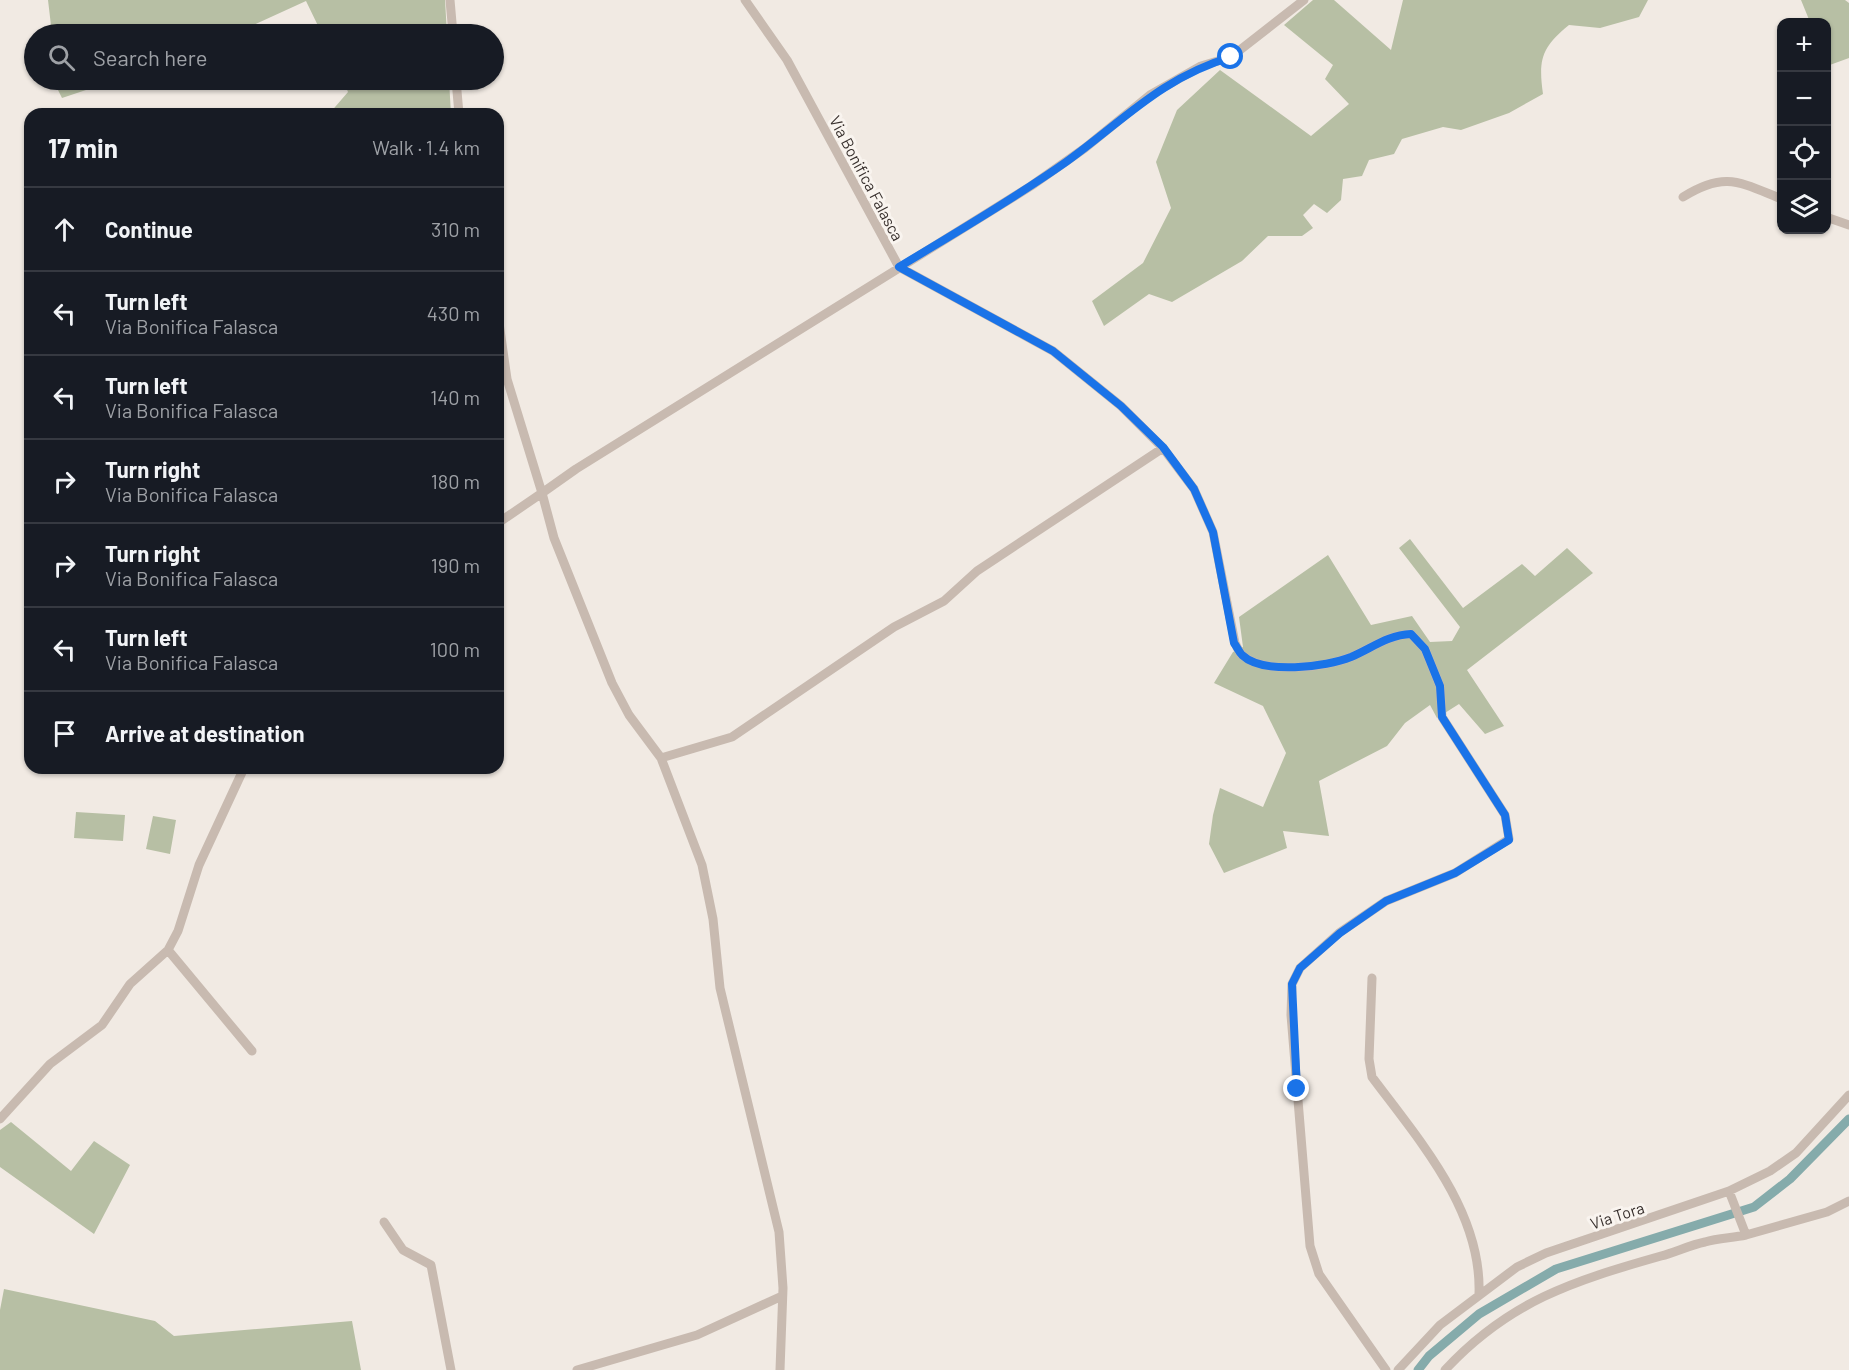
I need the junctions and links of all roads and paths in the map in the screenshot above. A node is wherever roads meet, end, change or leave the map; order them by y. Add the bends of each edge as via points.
1 (450, 0) edge
2 (745, 0) edge
3 (1304, 0) edge
4 (452, 24) edge
5 (457, 90) edge
6 (458, 108) edge
7 (1683, 197) dead end
8 (1777, 197) edge
9 (1831, 218) edge
10 (1849, 225) edge
11 (899, 267) junction
12 (504, 358) edge
13 (1163, 447) junction
14 (542, 493) junction
15 (504, 520) edge
16 (661, 758) junction
17 (241, 774) edge
18 (168, 950) junction
19 (1372, 978) dead end
20 (252, 1051) dead end
21 (1849, 1095) edge
22 (0, 1119) edge
23 (1730, 1193) junction
24 (1849, 1201) edge
25 (384, 1222) dead end
26 (1744, 1232) junction
27 (1479, 1294) junction
28 (782, 1296) junction
29 (451, 1370) edge
30 (577, 1370) edge
31 (780, 1370) edge
32 (1386, 1370) edge
33 (1398, 1370) edge
34 (1444, 1370) edge

1 - 4 street
2 - 11 street, Via Bonifica Falasca via 787,60
3 - 11 street via 1231,57 1201,66 1150,95 1031,186
5 - 6 street
7 - 8 street via 1704,184 1722,180
9 - 10 street
11 - 13 street via 1053,351 1121,406
11 - 14 street
12 - 14 street
13 - 16 street via 977,571 944,601 894,627 732,737
13 - 32 street via 1194,489 1213,532 1234,643 1242,656 1260,665 1315,666 1349,658 1395,635 1411,634 1425,649 1440,686 1442,717 1505,815 1509,829 1509,840 1491,853 1455,873 1386,901 1340,933 1300,968 1292,984 1291,1016 1310,1246 1319,1274
14 - 15 street
14 - 16 street via 554,538 612,683 629,715
16 - 28 street via 702,865 734,1055 779,1232
17 - 18 street via 199,865
18 - 20 street
18 - 22 street via 130,984 102,1025 50,1064
19 - 27 street via 1372,1077 1453,1192 1478,1258
21 - 23 street, Via Tora via 1796,1153
23 - 26 street
23 - 27 street, Via Tora via 1546,1253 1517,1267
24 - 26 street via 1827,1212
25 - 29 street via 403,1250 431,1265
26 - 34 street via 1622,1266 1541,1296 1491,1326
27 - 33 street, Via Tora via 1440,1324
28 - 30 street via 697,1335
28 - 31 street

